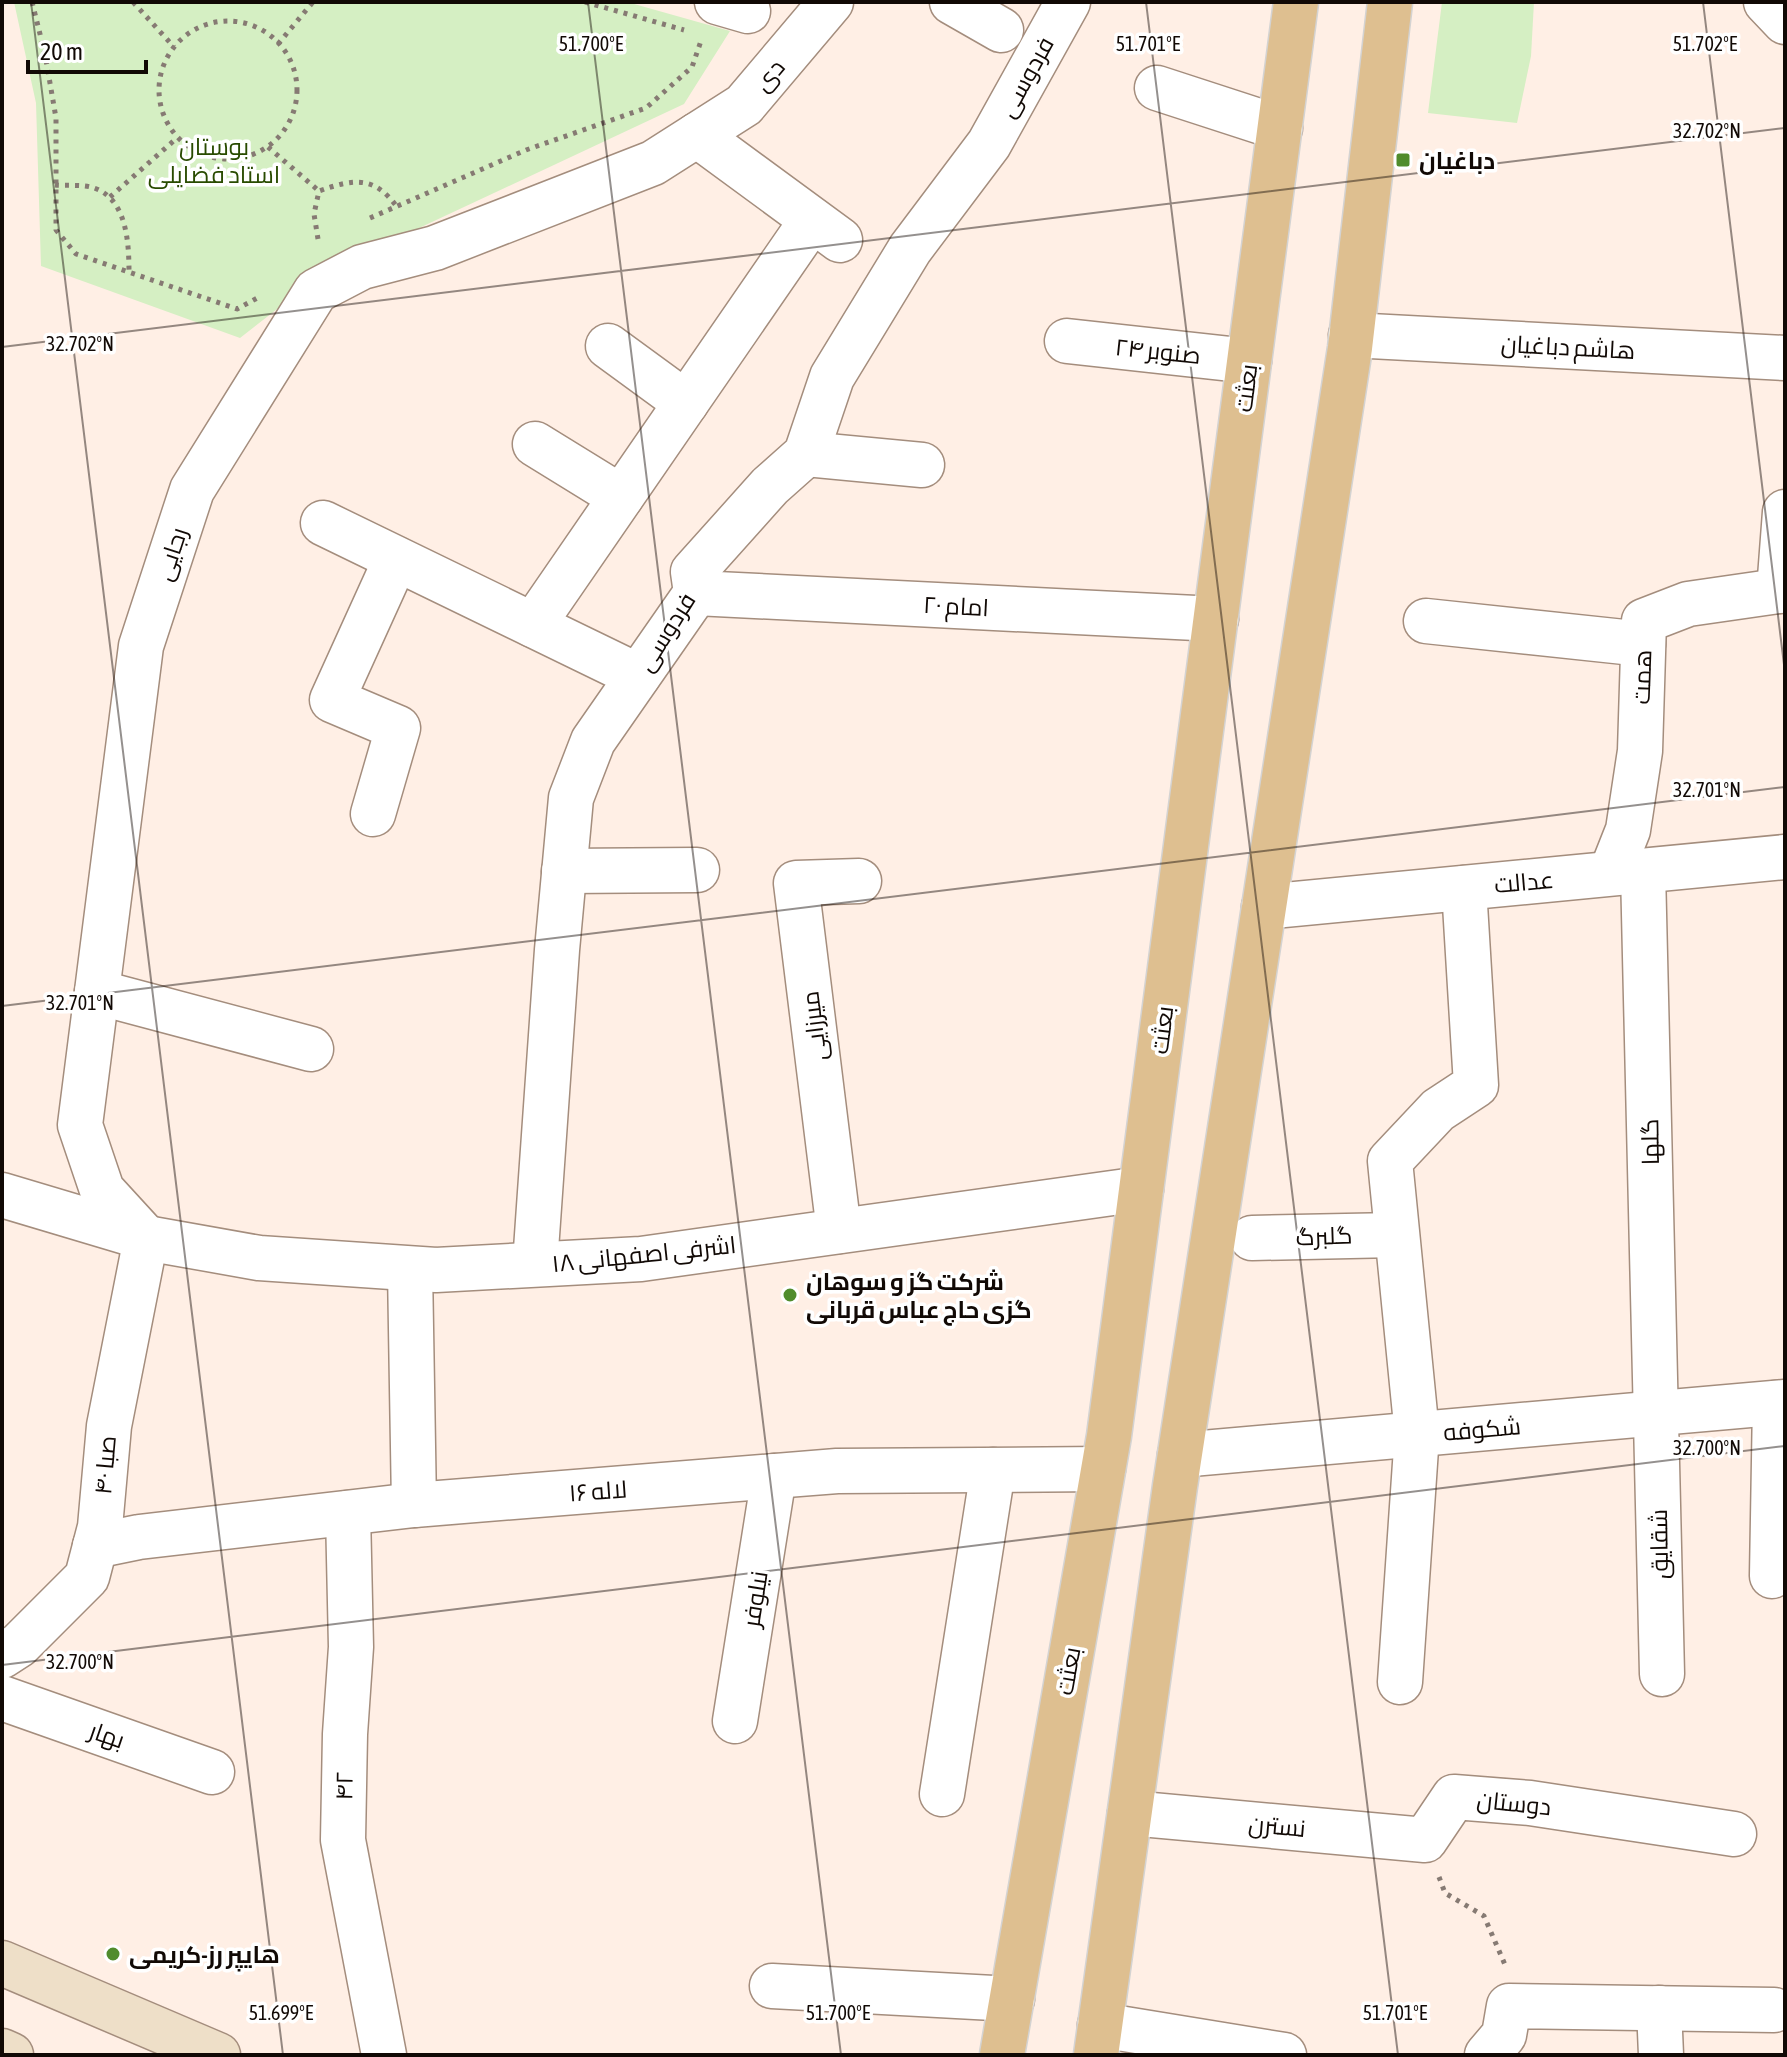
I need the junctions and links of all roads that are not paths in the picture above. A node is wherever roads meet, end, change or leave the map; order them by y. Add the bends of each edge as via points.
1 (831, 2) edge
2 (952, 2) edge
3 (1068, 2) edge
4 (1296, 2) edge
5 (1390, 2) edge
6 (1766, 2) edge
7 (1785, 22) edge
8 (1001, 30) dead end
9 (1157, 88) dead end
10 (1280, 128) junction
11 (697, 135) junction
12 (1351, 335) junction
13 (1067, 341) dead end
14 (608, 346) dead end
15 (1785, 358) edge
16 (1249, 361) junction
17 (686, 403) junction
18 (535, 444) dead end
19 (806, 454) junction
20 (922, 465) dead end
21 (621, 497) junction
22 (1785, 512) edge
23 (323, 523) dead end
24 (396, 559) junction
25 (1782, 590) edge
26 (696, 593) junction
27 (1216, 619) junction
28 (1426, 621) dead end
29 (533, 625) junction
30 (1643, 644) junction
31 (638, 676) junction
32 (373, 814) dead end
33 (1785, 857) edge
34 (697, 870) dead end
35 (564, 871) junction
36 (1627, 872) junction
37 (859, 881) dead end
38 (1464, 888) junction
39 (1264, 907) junction
40 (97, 992) junction
41 (311, 1049) dead end
42 (1141, 1189) junction
43 (2, 1195) edge
44 (839, 1231) junction
45 (1396, 1235) junction
46 (146, 1238) junction
47 (1252, 1238) dead end
48 (535, 1264) junction
49 (410, 1269) junction
50 (1780, 1402) edge
51 (1657, 1413) junction
52 (1417, 1434) junction
53 (1180, 1455) junction
54 (1103, 1469) junction
55 (993, 1470) junction
56 (774, 1476) junction
57 (414, 1505) junction
58 (348, 1513) junction
59 (95, 1546) junction
60 (1772, 1576) dead end
61 (2, 1656) edge
62 (1662, 1674) dead end
63 (1400, 1682) dead end
64 (2, 1698) edge
65 (735, 1721) dead end
66 (212, 1772) dead end
67 (942, 1794) dead end
68 (1130, 1813) junction
69 (1734, 1834) dead end
70 (1425, 1840) joint
71 (2, 1963) edge
72 (772, 1986) dead end
73 (1012, 1999) junction
74 (1659, 2008) junction
75 (1774, 2010) dead end
76 (1098, 2040) edge
77 (2, 2051) edge
78 (11, 2055) edge
79 (218, 2055) edge
80 (384, 2055) edge
81 (1002, 2055) edge
82 (1284, 2055) edge
83 (1487, 2055) edge
84 (1661, 2055) edge

1 - 11 street, دی via 744,105
2 - 8 street
3 - 19 street, فردوسی via 989,144 910,249 832,377
4 - 10 main road, بعثت
5 - 12 main road
6 - 7 street
9 - 10 street
10 - 16 main road, بعثت
11 - 17 street via 826,230
11 - 40 street, رجایی via 653,163 435,248 362,267 316,291 192,490 141,646
12 - 15 street, هاشم دباغیان
12 - 39 main road
13 - 16 street, صنوبر ۲۴
14 - 17 street
16 - 27 main road, بعثت
17 - 21 street
18 - 21 street
19 - 20 street
19 - 26 street, فردوسی via 693,572
21 - 29 street
22 - 25 street
23 - 24 street
24 - 29 street
24 - 32 street via 332,700 398,728
25 - 30 street, همت via 1688,604 1644,621
26 - 27 street, امام ۲۰
26 - 31 street, فردوسی
27 - 42 main road, بعثت
28 - 30 street
29 - 31 street
30 - 36 street, همت via 1640,751
31 - 35 street, فردوسی via 593,741 576,783
33 - 36 street, عدالت
34 - 35 street
35 - 48 street, فردوسی
36 - 38 street, عدالت
36 - 51 street, گلها
37 - 44 street, میرزایی via 796,883
38 - 39 street, عدالت
38 - 45 street via 1476,1085 1438,1110 1390,1161
39 - 53 main road
40 - 41 street
40 - 46 street, رجایی via 80,1125 102,1190
42 - 44 street, اشرفی اصفهانی ۱۸
42 - 54 main road, بعثت
43 - 46 street, اشرفی اصفهانی ۱۸
44 - 48 street, اشرفی اصفهانی ۱۸ via 641,1259
45 - 47 street, گلبرگ
45 - 52 street
46 - 49 street, اشرفی اصفهانی ۱۸ via 259,1258
46 - 59 street, صبا ۴۰ via 109,1426
48 - 49 street, اشرفی اصفهانی ۱۸
49 - 57 street
50 - 51 street, شکوفه
50 - 60 street
51 - 52 street, شکوفه
51 - 62 street, شقایق
52 - 53 street, شکوفه
52 - 63 street
53 - 68 main road
54 - 55 street, لاله ۱۶
54 - 73 main road, بعثت
55 - 56 street, لاله ۱۶
55 - 67 street
56 - 57 street, لاله ۱۶
56 - 65 street, نیلوفر
57 - 58 street, لاله ۱۶
58 - 59 street, لاله ۱۶
58 - 80 street, ۴۲ via 351,1647 343,1840
59 - 61 street, صبا ۴۰ via 87,1577
64 - 66 street, بهار
68 - 70 street, نسترن
68 - 76 main road
69 - 70 street, دوستان via 1530,1803 1454,1797
71 - 79 main road
72 - 73 street
73 - 81 main road, بعثت
74 - 75 street
74 - 83 street via 1509,2006 1504,2035
74 - 84 street
76 - 82 street
77 - 78 main road

